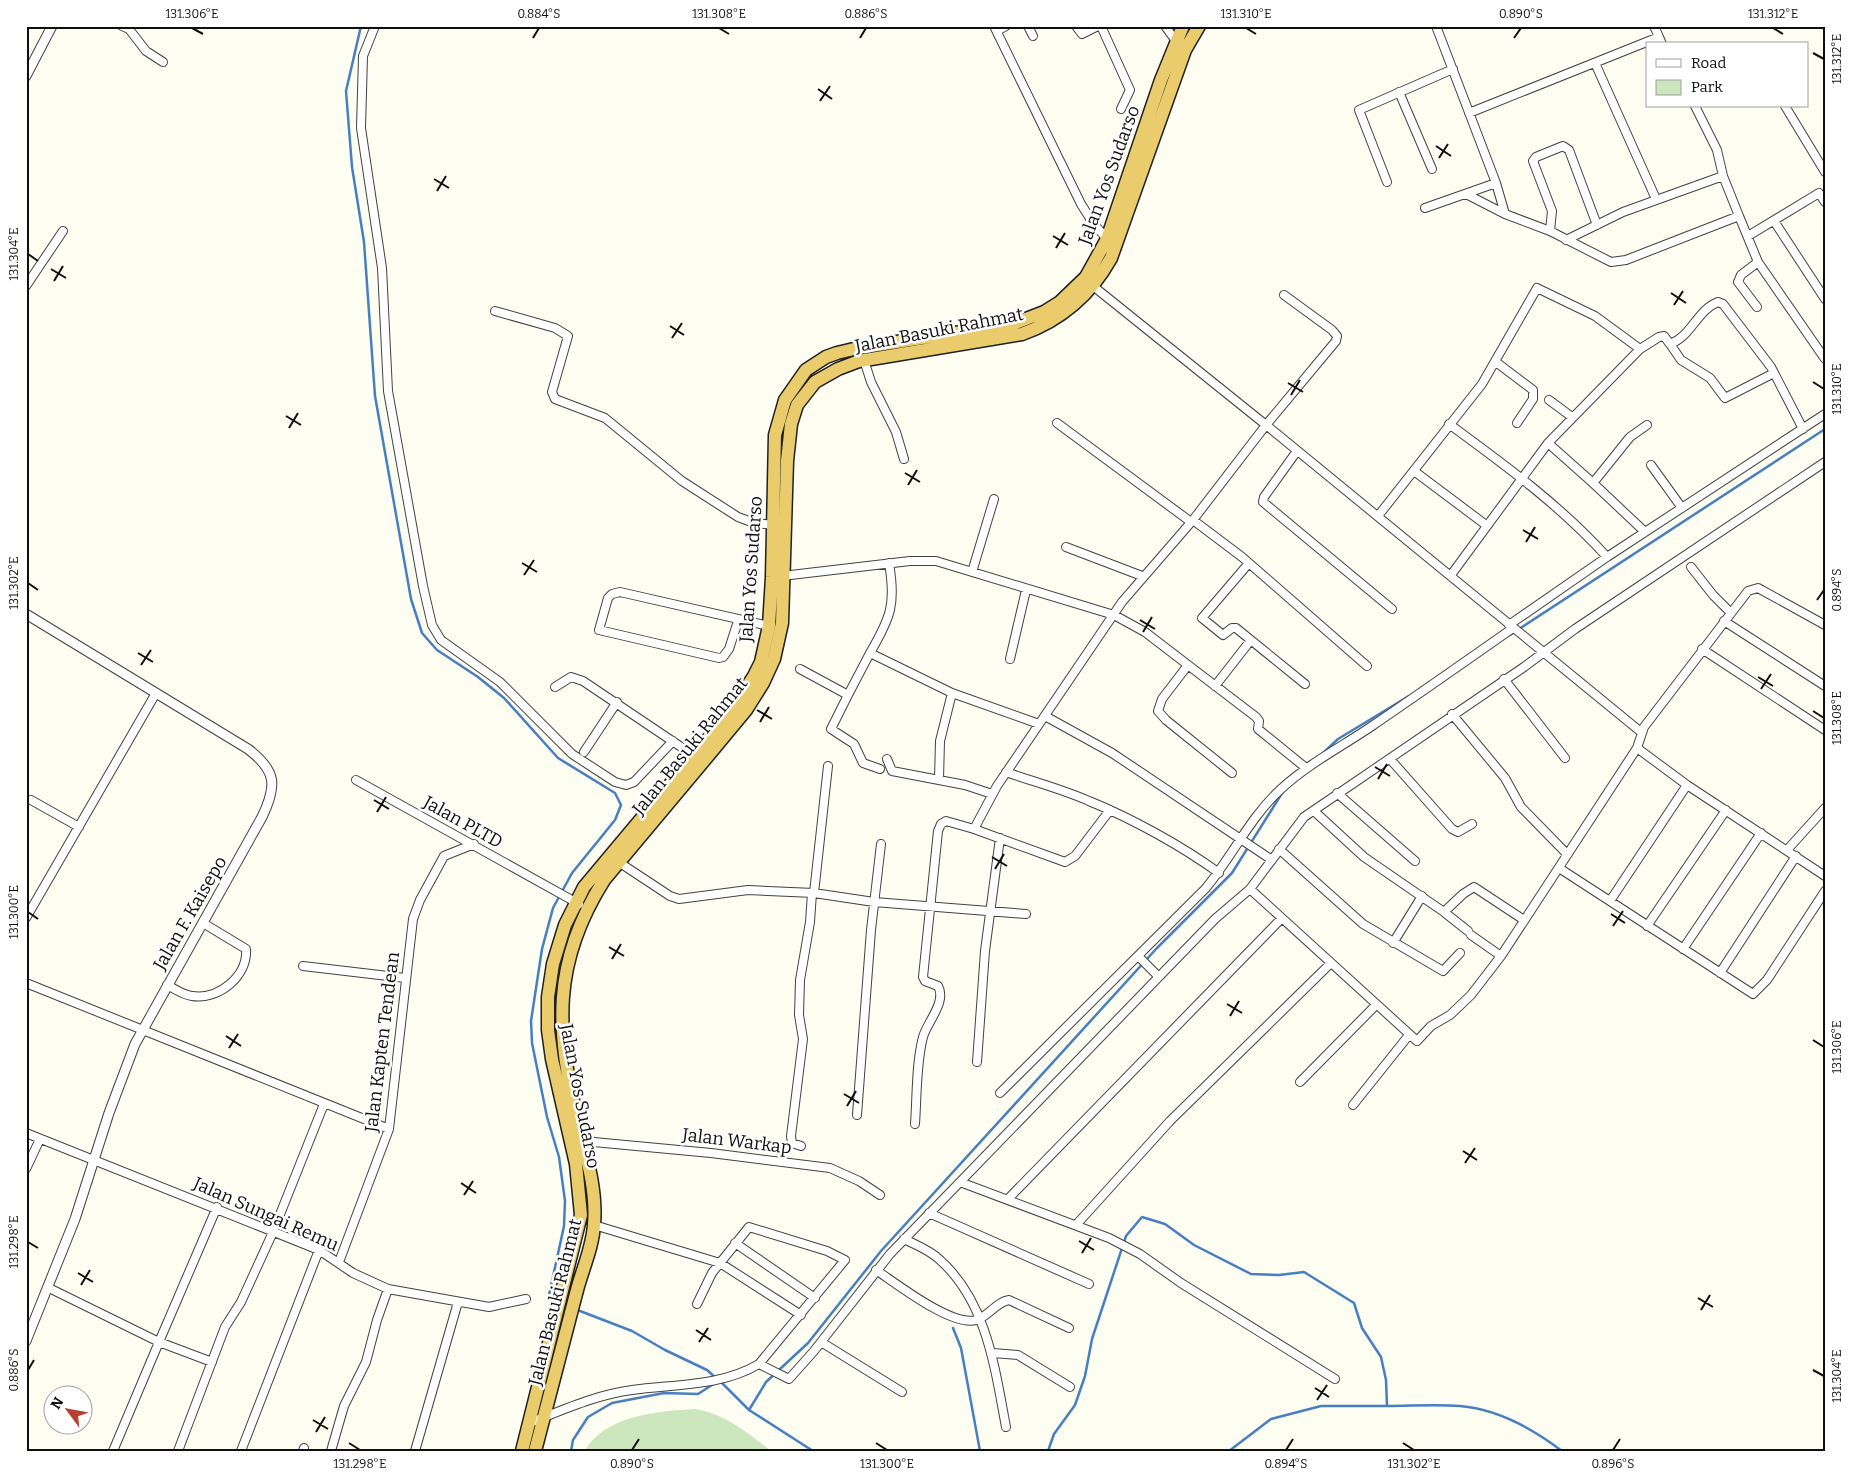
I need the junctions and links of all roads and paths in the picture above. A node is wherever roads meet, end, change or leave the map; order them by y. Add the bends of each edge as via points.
1 (52, 26) edge
2 (122, 26) edge
3 (376, 26) edge
4 (1006, 26) edge
5 (1028, 26) edge
6 (1076, 26) edge
7 (1100, 26) edge
8 (1165, 26) edge
9 (1199, 26) edge
10 (1436, 26) edge
11 (1654, 26) edge
12 (996, 29) edge
13 (1180, 31) edge
14 (1033, 36) dead end
15 (1660, 40) edge
16 (1646, 45) edge
17 (163, 62) dead end
18 (1595, 63) junction
19 (1453, 69) junction
20 (26, 76) edge
21 (1399, 92) junction
22 (1696, 108) edge
23 (1786, 108) edge
24 (1121, 109) dead end
25 (1469, 113) junction
26 (1432, 169) dead end
27 (1825, 172) edge
28 (1723, 176) junction
29 (1387, 182) dead end
30 (1496, 183) junction
31 (1822, 191) edge
32 (1466, 194) junction
33 (1656, 199) junction
34 (1825, 202) edge
35 (1425, 208) dead end
36 (1505, 214) junction
37 (1739, 216) junction
38 (1774, 221) junction
39 (1597, 225) junction
40 (63, 231) dead end
41 (1550, 231) junction
42 (1748, 236) junction
43 (1107, 239) junction
44 (1566, 240) junction
45 (1758, 262) junction
46 (26, 286) edge
47 (1093, 286) junction
48 (1284, 295) dead end
49 (1825, 299) edge
50 (1757, 307) dead end
51 (495, 310) dead end
52 (1670, 344) junction
53 (1640, 349) junction
54 (1825, 358) edge
55 (864, 360) junction
56 (1496, 362) junction
57 (1774, 374) junction
58 (1549, 400) dead end
59 (1825, 414) edge
60 (1572, 417) junction
61 (1517, 422) dead end
62 (1057, 423) dead end
63 (1450, 424) junction
64 (1266, 425) junction
65 (1647, 425) dead end
66 (1803, 429) junction
67 (1548, 443) junction
68 (1297, 451) junction
69 (904, 459) dead end
70 (1825, 462) edge
71 (1651, 464) dead end
72 (1414, 470) junction
73 (1521, 477) junction
74 (1592, 483) junction
75 (994, 499) dead end
76 (1682, 508) junction
77 (1378, 516) junction
78 (1192, 521) junction
79 (774, 525) junction
80 (1486, 525) junction
81 (1645, 532) junction
82 (1066, 547) dead end
83 (1608, 557) junction
84 (889, 563) junction
85 (1249, 563) junction
86 (1691, 567) dead end
87 (972, 572) junction
88 (1450, 575) junction
89 (778, 576) junction
90 (1142, 576) junction
91 (1026, 590) junction
92 (1392, 609) dead end
93 (1731, 613) junction
94 (26, 614) edge
95 (1114, 615) junction
96 (738, 621) junction
97 (1724, 621) junction
98 (1825, 625) edge
99 (769, 626) junction
100 (1513, 628) junction
101 (1247, 645) dead end
102 (1702, 649) junction
103 (1540, 650) junction
104 (870, 653) junction
105 (1010, 659) dead end
106 (1188, 665) junction
107 (1367, 666) dead end
108 (800, 669) dead end
109 (1504, 679) junction
110 (1305, 684) dead end
111 (1215, 686) junction
112 (1825, 686) edge
113 (555, 687) dead end
114 (156, 693) junction
115 (952, 693) junction
116 (848, 695) junction
117 (616, 702) junction
118 (1452, 714) junction
119 (1045, 716) junction
120 (1039, 724) junction
121 (1825, 730) edge
122 (1641, 732) junction
123 (673, 741) junction
124 (1637, 748) junction
125 (584, 752) dead end
126 (693, 755) junction
127 (1565, 758) dead end
128 (887, 759) dead end
129 (1390, 759) junction
130 (828, 766) dead end
131 (1306, 768) junction
132 (880, 769) dead end
133 (1006, 772) junction
134 (1232, 773) dead end
135 (939, 779) junction
136 (356, 780) dead end
137 (1687, 785) junction
138 (992, 794) junction
139 (1336, 794) junction
140 (32, 800) dead end
141 (1825, 808) edge
142 (1110, 810) junction
143 (1726, 810) junction
144 (1314, 811) junction
145 (1472, 824) dead end
146 (79, 827) junction
147 (974, 829) junction
148 (1761, 833) junction
149 (1000, 838) junction
150 (1243, 842) junction
151 (474, 844) junction
152 (881, 844) dead end
153 (1279, 849) junction
154 (1787, 850) junction
155 (1567, 854) junction
156 (1796, 856) junction
157 (1269, 858) junction
158 (617, 861) junction
159 (1415, 861) dead end
160 (1558, 868) junction
161 (1219, 873) junction
162 (1825, 876) edge
163 (1250, 889) junction
164 (1825, 890) edge
165 (813, 893) junction
166 (1422, 896) junction
167 (570, 899) junction
168 (1610, 901) junction
169 (874, 902) junction
170 (930, 906) junction
171 (587, 908) junction
172 (992, 911) junction
173 (1444, 912) junction
174 (1026, 914) dead end
175 (26, 918) edge
176 (1281, 919) junction
177 (1524, 920) junction
178 (202, 923) junction
179 (1647, 926) junction
180 (1393, 943) junction
181 (1684, 949) junction
182 (1460, 953) dead end
183 (1501, 956) junction
184 (1140, 958) junction
185 (1331, 964) junction
186 (303, 966) dead end
187 (1157, 974) junction
188 (1720, 974) junction
189 (405, 978) junction
190 (26, 984) edge
191 (167, 985) junction
192 (1376, 1005) junction
193 (141, 1032) junction
194 (1409, 1034) junction
195 (977, 1062) dead end
196 (1300, 1082) dead end
197 (1000, 1092) dead end
198 (324, 1104) junction
199 (1353, 1105) dead end
200 (857, 1115) dead end
201 (915, 1124) dead end
202 (388, 1130) junction
203 (26, 1133) edge
204 (40, 1139) junction
205 (583, 1141) junction
206 (801, 1146) dead end
207 (94, 1158) junction
208 (26, 1169) edge
209 (960, 1182) junction
210 (586, 1185) junction
211 (880, 1195) dead end
212 (1008, 1199) junction
213 (217, 1207) junction
214 (929, 1213) junction
215 (594, 1225) junction
216 (1076, 1225) junction
217 (273, 1232) junction
218 (904, 1239) junction
219 (735, 1243) junction
220 (320, 1250) junction
221 (338, 1262) junction
222 (720, 1263) junction
223 (876, 1270) junction
224 (1090, 1284) dead end
225 (49, 1288) junction
226 (388, 1289) junction
227 (815, 1298) junction
228 (526, 1300) dead end
229 (458, 1302) junction
230 (697, 1304) dead end
231 (801, 1315) junction
232 (980, 1319) junction
233 (1069, 1328) dead end
234 (26, 1341) edge
235 (159, 1342) junction
236 (821, 1342) junction
237 (993, 1353) junction
238 (212, 1362) junction
239 (762, 1366) junction
240 (1335, 1379) dead end
241 (1070, 1387) dead end
242 (902, 1392) dead end
243 (544, 1417) junction
244 (529, 1423) junction
245 (1006, 1427) dead end
246 (113, 1451) edge
247 (178, 1451) edge
248 (241, 1451) edge
249 (330, 1451) edge
250 (414, 1451) edge
251 (522, 1451) edge
252 (535, 1451) edge

1 - 20 street
2 - 17 street via 129,29 146,51
3 - 123 street via 363,56 361,128 382,268 388,391 423,586 435,633 448,646 500,682 559,743 615,782 626,785 634,782
4 - 12 street
5 - 14 street
6 - 7 street via 1082,34
7 - 24 street via 1130,90
8 - 13 street
9 - 47 highway, Jalan Basuki Rahmat via 1182,58 1116,246 1103,274
10 - 19 street
11 - 15 street
12 - 43 street via 1081,204
13 - 43 highway, Jalan Yos Sudarso
16 - 18 street
18 - 25 street
18 - 33 street
19 - 21 street
19 - 25 street
21 - 26 street
21 - 29 street via 1359,110
22 - 28 street via 1717,150
23 - 27 street
25 - 30 street
28 - 33 street
28 - 37 street
30 - 32 street
30 - 36 street
31 - 34 street
31 - 38 street
32 - 35 street
32 - 36 street
33 - 39 street
36 - 41 street
37 - 42 street
37 - 44 street via 1616,263
38 - 42 street
38 - 49 street
39 - 41 street via 1569,150 1564,146 1533,161 1552,211
39 - 44 street
40 - 46 street
41 - 44 street
42 - 45 street
43 - 79 highway, Jalan Yos Sudarso via 1086,276 1060,302 1044,312 1013,324 858,348 826,357 806,370 790,390 777,421
45 - 50 street via 1741,275 1738,282
45 - 54 street
47 - 55 highway, Jalan Basuki Rahmat via 1062,314 1022,334
47 - 64 street
48 - 64 street via 1337,336
51 - 79 street via 555,328 568,336 552,392 555,399 605,418 682,481 738,517
52 - 53 street via 1662,335
52 - 57 street via 1681,360 1710,378 1725,398
52 - 57 street via 1679,341 1709,307 1721,303
53 - 56 street via 1594,316 1538,287
53 - 60 street
55 - 69 street via 871,382 896,432
55 - 89 highway, Jalan Basuki Rahmat via 815,382 797,405 791,424
56 - 61 street via 1533,390 1533,399
56 - 63 street
57 - 66 street
58 - 60 street
59 - 66 street
60 - 67 street
62 - 78 street
63 - 72 street
63 - 73 street
64 - 68 street
64 - 78 street
65 - 74 street via 1630,437
66 - 76 street
67 - 73 street
67 - 74 street
68 - 77 street
68 - 92 street via 1263,502
70 - 103 street
71 - 76 street
72 - 77 street
72 - 80 street
73 - 80 street
73 - 83 street
74 - 81 street
75 - 87 street
76 - 81 street
77 - 88 street
78 - 85 street
78 - 90 street
79 - 89 highway, Jalan Yos Sudarso
80 - 88 street
81 - 83 street
82 - 90 street
83 - 100 street
84 - 87 street via 936,562
84 - 89 street
84 - 104 street via 894,590 892,608
85 - 107 street
85 - 110 street via 1202,618 1223,635 1236,628
86 - 93 street
87 - 91 street
88 - 100 street
89 - 99 highway, Jalan Yos Sudarso
89 - 158 highway, Jalan Basuki Rahmat via 782,623 774,659 764,683 746,710
90 - 95 street
91 - 95 street
91 - 105 street
93 - 97 street
93 - 98 street via 1748,591 1758,588
94 - 114 street, Jalan F. Kaisepo
95 - 106 street via 1145,632
95 - 119 street
96 - 96 street via 729,649 719,658 599,630 608,598 620,592
96 - 99 street
97 - 102 street
97 - 112 street
99 - 126 highway, Jalan Yos Sudarso via 763,655 754,676 730,713
100 - 103 street
100 - 131 street
101 - 111 street
102 - 121 street
102 - 122 street
103 - 109 street
103 - 122 street
104 - 115 street
104 - 116 street
106 - 111 street
106 - 134 street via 1162,699 1158,711
108 - 116 street
109 - 118 street
109 - 127 street
111 - 131 street via 1256,717 1258,729
113 - 117 street via 566,678 577,678
114 - 146 street
114 - 178 street, Jalan F. Kaisepo via 248,749 266,764 272,780 272,796 262,817
115 - 120 street
115 - 135 street via 940,740
116 - 132 street via 830,729 854,744 863,763
117 - 123 street
117 - 125 street
118 - 129 street
118 - 155 street via 1505,778 1521,807
119 - 120 street
119 - 150 street via 1112,754
120 - 133 street
122 - 124 street
123 - 126 street
124 - 137 street
124 - 155 street
126 - 167 highway, Jalan Yos Sudarso
128 - 135 street via 892,771
129 - 139 street
129 - 145 street via 1452,829 1458,832
130 - 165 street
131 - 150 street via 1262,809
133 - 138 street
133 - 142 street
135 - 138 street
136 - 151 street, Jalan PLTD
137 - 143 street
137 - 168 street
138 - 147 street
139 - 144 street
139 - 159 street
140 - 146 street
141 - 154 street
142 - 149 street via 1067,862
142 - 161 street
143 - 148 street
143 - 179 street
144 - 153 street via 1296,826
144 - 166 street via 1364,856
146 - 175 street
147 - 149 street
147 - 170 street via 946,821 941,824
148 - 154 street
148 - 181 street
149 - 172 street
150 - 157 street
150 - 161 street
151 - 167 street, Jalan PLTD
151 - 189 street, Jalan Kapten Tendean via 444,856 433,873 413,919
152 - 169 street
153 - 157 street
153 - 180 street via 1352,915
154 - 156 street
155 - 160 street
156 - 162 street
156 - 188 street
157 - 163 street
158 - 165 street via 676,899 748,890
158 - 171 highway, Jalan Basuki Rahmat
160 - 168 street
160 - 177 street
161 - 184 street
163 - 176 street
163 - 187 street
164 - 188 street via 1755,994
165 - 169 street
165 - 206 street via 800,980 799,1014 803,1039 791,1136 792,1143
166 - 173 street
166 - 180 street
167 - 171 street, Jalan PLTD
167 - 210 highway, Jalan Yos Sudarso via 553,964 547,1014 552,1059
168 - 179 street
169 - 170 street
169 - 200 street
170 - 172 street
170 - 201 street via 923,977 938,986 940,996 923,1037
171 - 205 highway, Jalan Basuki Rahmat via 568,960 561,1015 561,1035
172 - 174 street
172 - 195 street via 985,951
173 - 177 street via 1474,887
173 - 183 street
176 - 185 street
176 - 212 street
177 - 183 street
178 - 191 street, Jalan F. Kaisepo
178 - 191 street via 246,948 243,969 226,987 201,995 184,994
179 - 181 street
180 - 182 street via 1443,971
181 - 188 street
183 - 194 street via 1458,1008 1431,1026 1417,1041
184 - 187 street
184 - 197 street
185 - 192 street
185 - 216 street via 1170,1122
186 - 189 street
187 - 209 street
189 - 202 street, Jalan Kapten Tendean
190 - 193 street
191 - 193 street, Jalan F. Kaisepo
192 - 194 street
192 - 196 street
193 - 198 street
193 - 207 street, Jalan F. Kaisepo
194 - 199 street
198 - 202 street
198 - 217 street
202 - 221 street, Jalan Kapten Tendean
203 - 204 street, Jalan Sungai Remu
204 - 207 street, Jalan Sungai Remu
204 - 208 street
205 - 210 highway, Jalan Basuki Rahmat
205 - 211 street, Jalan Warkap via 830,1168
207 - 213 street, Jalan Sungai Remu
207 - 225 street, Jalan F. Kaisepo
209 - 212 street
209 - 214 street
210 - 215 highway, Jalan Basuki Rahmat
210 - 244 highway, Jalan Yos Sudarso via 580,1226
212 - 216 street
213 - 217 street, Jalan Sungai Remu
213 - 235 street
214 - 218 street
214 - 224 street
215 - 222 street
215 - 243 highway, Jalan Basuki Rahmat
216 - 240 street via 1150,1260 1181,1283
217 - 220 street, Jalan Sungai Remu
217 - 238 street via 241,1302 225,1327
218 - 223 street
218 - 232 street via 940,1260 962,1287
219 - 222 street
219 - 227 street
219 - 227 street via 749,1227 844,1258 845,1262
220 - 221 street, Jalan Sungai Remu
220 - 248 street
221 - 226 street, Jalan Sungai Remu via 353,1273
222 - 230 street
222 - 231 street
223 - 232 street via 943,1312 970,1321
223 - 236 street
225 - 234 street, Jalan F. Kaisepo
225 - 235 street
226 - 229 street, Jalan Sungai Remu
226 - 249 street via 366,1362 344,1406
227 - 231 street
228 - 229 street, Jalan Sungai Remu via 491,1307
229 - 250 street
231 - 239 street
232 - 233 street via 1009,1300
232 - 237 street
235 - 238 street
235 - 246 street
236 - 239 street via 787,1380
236 - 242 street
237 - 241 street via 1018,1355
237 - 245 street
238 - 247 street
239 - 243 street via 708,1382 618,1393 578,1402
243 - 244 street
243 - 252 highway, Jalan Basuki Rahmat
244 - 251 highway, Jalan Yos Sudarso

